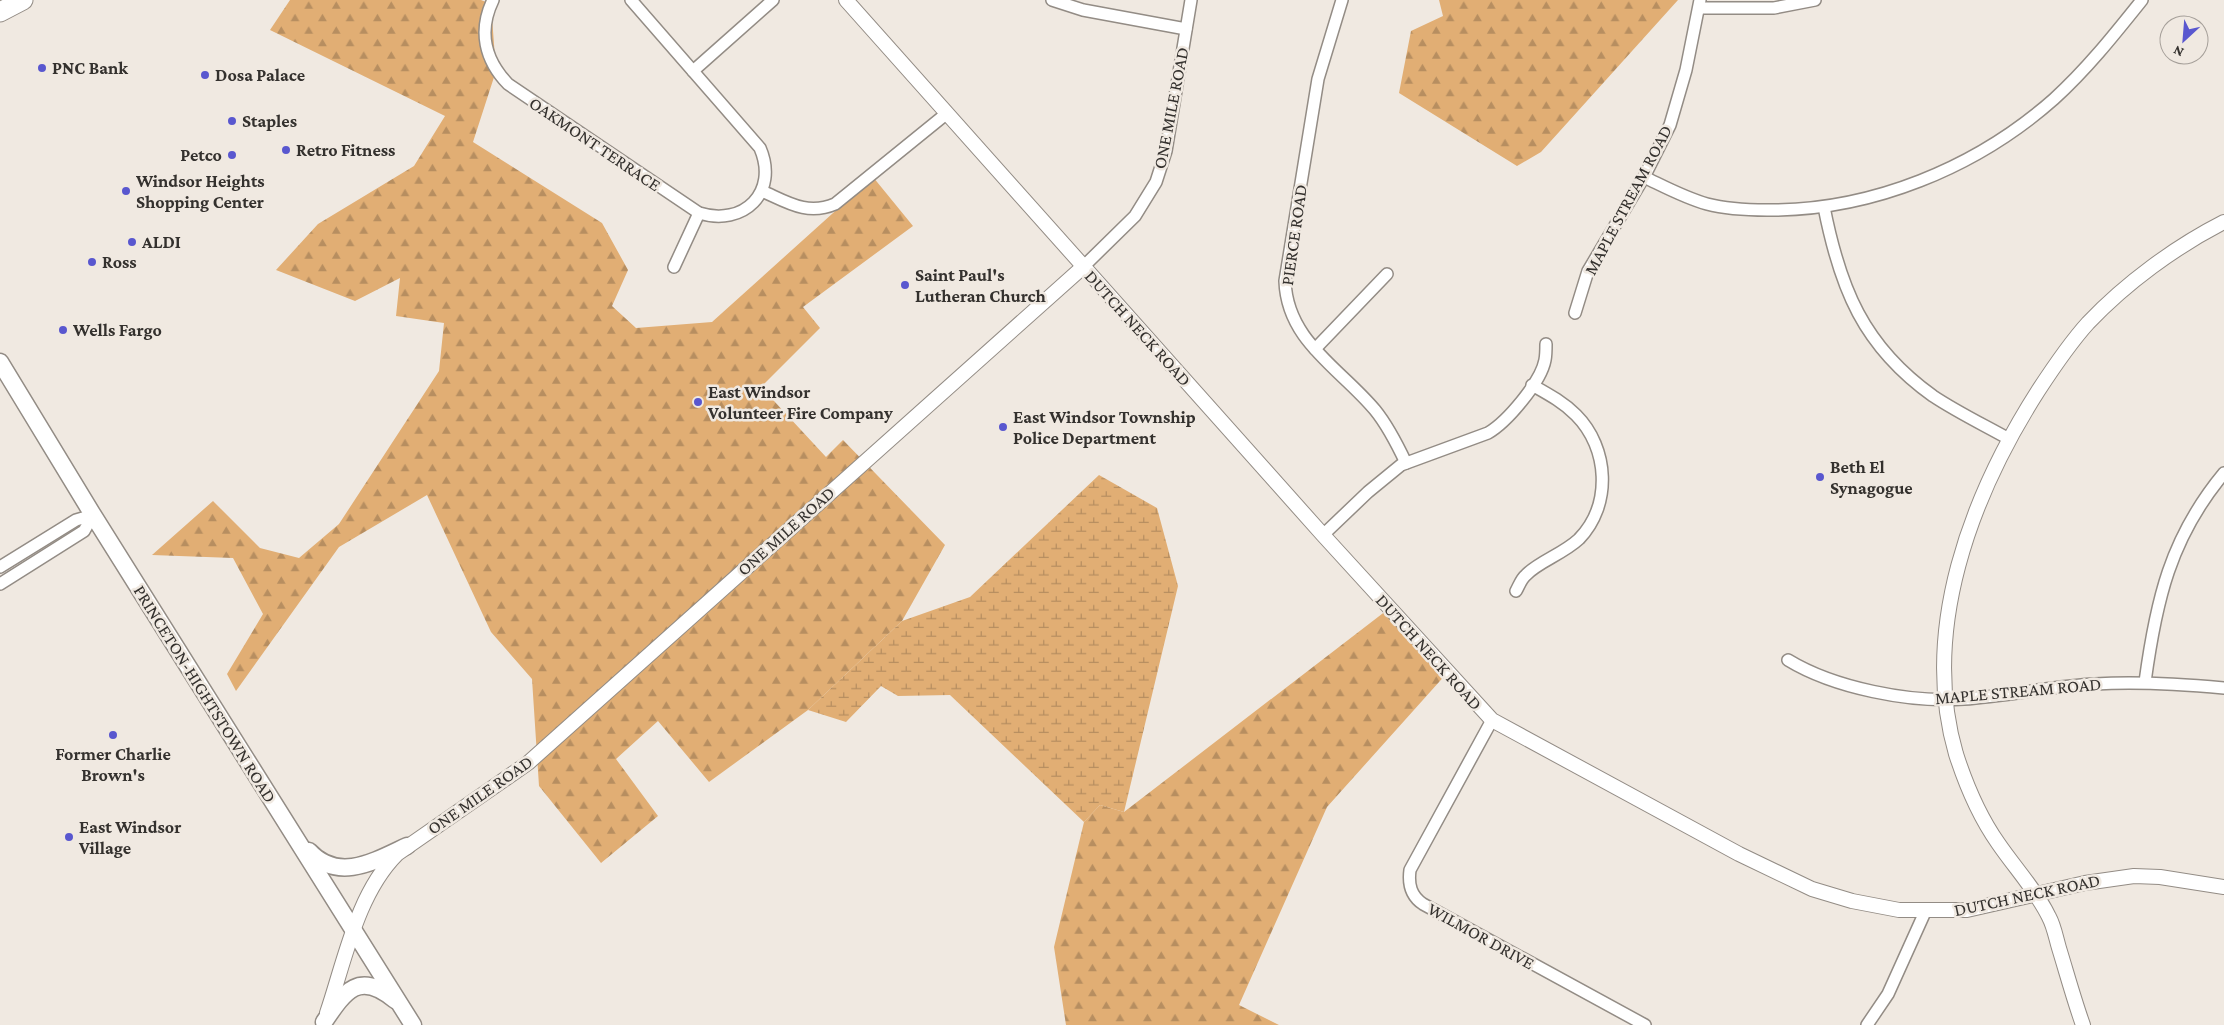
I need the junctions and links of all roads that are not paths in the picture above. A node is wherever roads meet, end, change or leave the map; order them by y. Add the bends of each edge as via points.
1 (23, 0) edge
2 (493, 0) edge
3 (632, 0) edge
4 (773, 0) edge
5 (846, 0) edge
6 (1052, 0) edge
7 (1191, 0) edge
8 (1342, 0) edge
9 (1815, 0) edge
10 (2142, 0) edge
11 (1700, 4) edge
12 (0, 12) edge
13 (1186, 29) junction
14 (694, 71) junction
15 (946, 114) junction
16 (1644, 177) junction
17 (762, 191) junction
18 (1824, 207) junction
19 (699, 213) junction
20 (2224, 222) edge
21 (674, 267) dead end
22 (1083, 267) junction
23 (1387, 274) dead end
24 (1575, 313) dead end
25 (1546, 344) dead end
26 (1315, 349) junction
27 (0, 362) edge
28 (1532, 385) junction
29 (2009, 439) junction
30 (1406, 463) junction
31 (2224, 473) edge
32 (92, 515) junction
33 (1323, 535) junction
34 (0, 567) edge
35 (0, 584) edge
36 (1516, 591) dead end
37 (1788, 660) dead end
38 (2145, 682) junction
39 (2224, 688) edge
40 (1945, 700) junction
41 (1492, 720) junction
42 (299, 840) junction
43 (407, 846) junction
44 (2224, 887) edge
45 (2036, 894) junction
46 (1925, 912) junction
47 (355, 931) junction
48 (400, 1004) junction
49 (324, 1024) edge
50 (414, 1025) edge
51 (1645, 1025) edge
52 (1867, 1025) edge
53 (2083, 1025) edge

1 - 12 highway
2 - 19 street, OAKMONT TERRACE via 484,36 492,63 504,80
3 - 14 street
4 - 14 street
5 - 15 street, DUTCH NECK ROAD
6 - 13 street via 1083,10
7 - 13 street, ONE MILE ROAD
8 - 26 street, PIERCE ROAD via 1318,79 1285,281 1291,317
9 - 11 street via 1748,9
10 - 18 street via 2077,77 2038,113 2003,138 1917,182 1886,193
11 - 16 street, MAPLE STREAM ROAD via 1680,95 1670,125
13 - 22 street, ONE MILE ROAD via 1166,151 1156,182 1135,216
14 - 17 street via 760,148 766,172
15 - 17 street via 835,204 815,210 799,208
15 - 22 street, DUTCH NECK ROAD
16 - 18 street via 1689,198 1730,208
16 - 24 street, MAPLE STREAM ROAD via 1588,271
17 - 19 street, OAKMONT TERRACE via 739,213 718,217
18 - 29 street via 1840,273 1872,336 1900,367 1933,395
19 - 21 street
20 - 29 street via 2158,263 2088,324 2052,369
22 - 33 street, DUTCH NECK ROAD
22 - 43 street, ONE MILE ROAD via 528,763
23 - 26 street
25 - 28 street via 1545,360
26 - 30 street, PIERCE ROAD via 1374,409 1397,442
27 - 32 main road, PRINCETON-HIGHTSTOWN ROAD
28 - 30 street via 1512,413 1488,434
28 - 36 street via 1562,403 1584,425 1598,451 1602,486 1595,515 1587,530 1562,553 1530,571
29 - 40 street via 1980,502 1953,587 1944,642
30 - 33 street via 1392,471
31 - 38 street via 2199,507 2164,580 2151,636
32 - 34 street via 76,520
32 - 35 street via 84,531
32 - 42 main road, PRINCETON-HIGHTSTOWN ROAD
33 - 41 street, DUTCH NECK ROAD
37 - 40 street, MAPLE STREAM ROAD via 1855,686 1925,700
38 - 39 street, MAPLE STREAM ROAD
38 - 40 street, MAPLE STREAM ROAD via 2049,687
40 - 45 street via 1955,751 1970,794 1997,842
41 - 46 street, DUTCH NECK ROAD via 1669,818 1799,883 1860,903
41 - 51 street, WILMOR DRIVE via 1410,870 1413,894 1423,904
42 - 43 main road via 313,856 343,868 366,866
42 - 47 main road, PRINCETON-HIGHTSTOWN ROAD
43 - 47 street, ONE MILE ROAD via 375,879
44 - 45 street, DUTCH NECK ROAD via 2134,876
45 - 46 street, DUTCH NECK ROAD via 1967,910
45 - 53 street via 2050,918
46 - 52 street via 1888,994
47 - 48 main road, PRINCETON-HIGHTSTOWN ROAD
47 - 49 street, ONE MILE ROAD
48 - 49 main road via 373,985 356,986 340,998
48 - 50 main road, PRINCETON-HIGHTSTOWN ROAD

